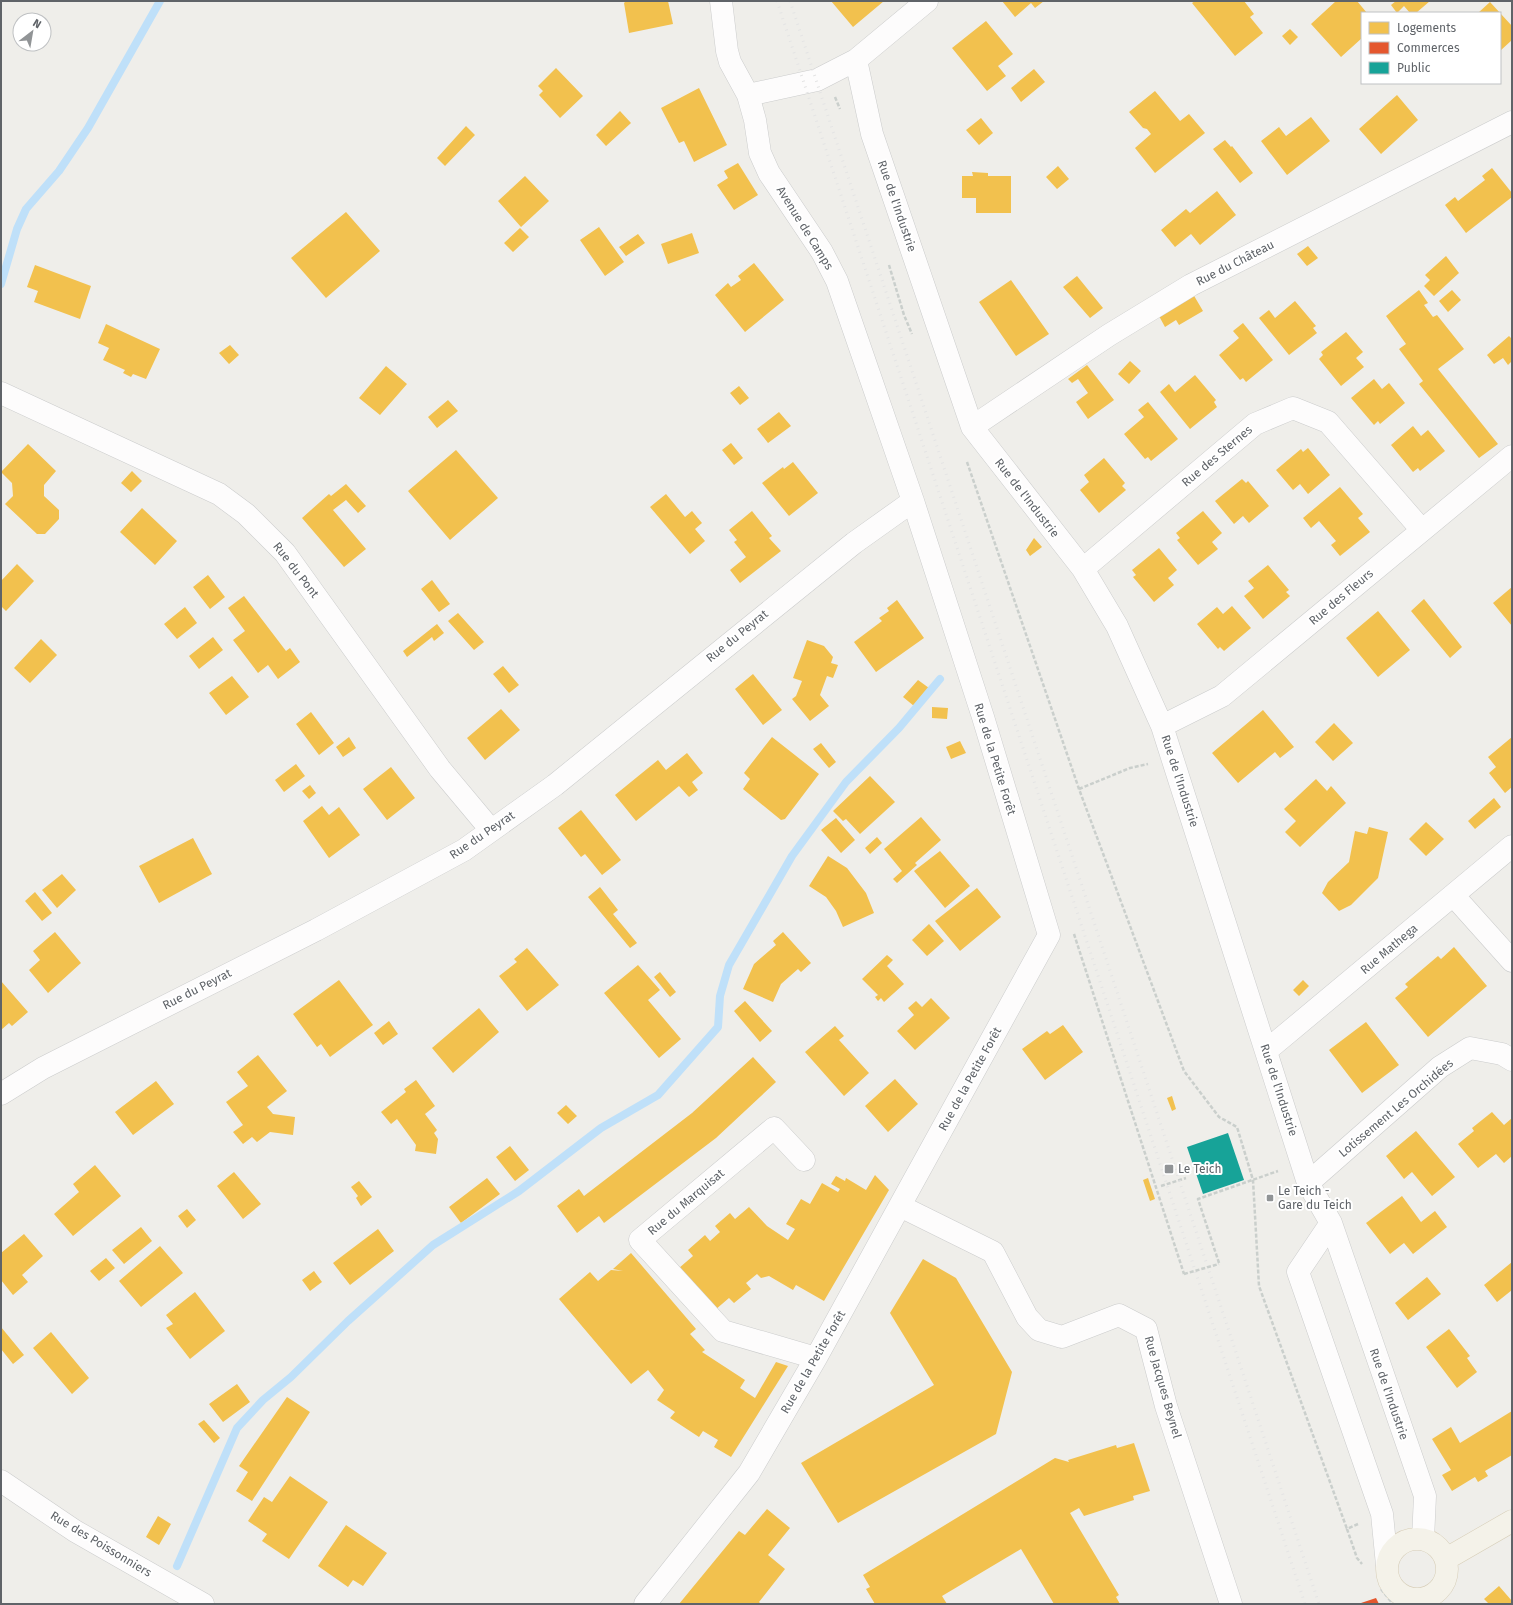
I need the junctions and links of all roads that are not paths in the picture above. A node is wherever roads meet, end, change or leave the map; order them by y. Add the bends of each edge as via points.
1 (721, 1) edge
2 (927, 1) edge
3 (856, 60) junction
4 (748, 95) junction
5 (1512, 122) edge
6 (1, 393) edge
7 (972, 427) junction
8 (1512, 456) edge
9 (913, 501) junction
10 (1421, 529) junction
11 (1083, 569) junction
12 (1162, 726) junction
13 (491, 830) junction
14 (1510, 852) edge
15 (1453, 895) junction
16 (1512, 961) edge
17 (1266, 1051) junction
18 (1512, 1060) edge
19 (1, 1094) edge
20 (804, 1160) dead end
21 (1305, 1173) junction
22 (900, 1206) junction
23 (1331, 1223) junction
24 (816, 1358) junction
25 (1, 1481) edge
26 (1512, 1521) edge
27 (1423, 1539) junction
28 (1446, 1559) junction
29 (1387, 1565) junction
30 (1430, 1600) edge
31 (203, 1604) edge
32 (645, 1604) edge
33 (1231, 1604) edge

1 - 4 street, Avenue de Camps via 730,62
2 - 3 street
3 - 4 street via 804,84
3 - 7 street, Rue de l'Industrie via 872,134
4 - 9 street, Avenue de Camps via 760,153 769,173 822,252 837,281
5 - 7 street, Rue du Château via 1191,284 1109,335
6 - 13 street, Rue du Pont via 219,494 246,514 285,553 440,769
7 - 11 street, Rue de l'Industrie
8 - 10 street, Rue des Fleurs
9 - 13 street, Rue du Peyrat via 854,543 555,785
9 - 22 street, Rue de la Petite Forêt via 983,717 1049,934
10 - 11 street, Rue des Sternes via 1328,422 1293,408 1255,424
10 - 12 street, Rue des Fleurs via 1222,696
11 - 12 street, Rue de l'Industrie via 1117,626
12 - 17 street, Rue de l'Industrie
13 - 19 street, Rue du Peyrat via 464,850 316,930 70,1055
14 - 15 street, Rue Mathega
15 - 16 street
15 - 17 street, Rue Mathega
17 - 21 street, Rue de l'Industrie
18 - 21 street, Lotissement Les Orchidées via 1502,1054 1470,1048 1440,1067
20 - 24 street, Rue du Marquisat via 774,1128 640,1240 724,1331
21 - 23 street, Rue de l'Industrie
22 - 24 street, Rue de la Petite Forêt
22 - 33 street, Rue Jacques Beynel via 993,1252 1027,1317 1039,1330 1062,1337 1119,1315 1146,1329 1166,1406
23 - 27 street, Rue de l'Industrie via 1425,1496
23 - 29 street via 1298,1272 1382,1514
24 - 32 street, Rue de la Petite Forêt via 749,1473
25 - 31 street, Rue des Poissonniers via 75,1531
26 - 28 main road
27 - 28 main road via 1432,1543
27 - 29 main road via 1403,1542 1390,1555
28 - 30 main road via 1444,1581
29 - 30 main road via 1387,1575 1399,1593 1409,1598

